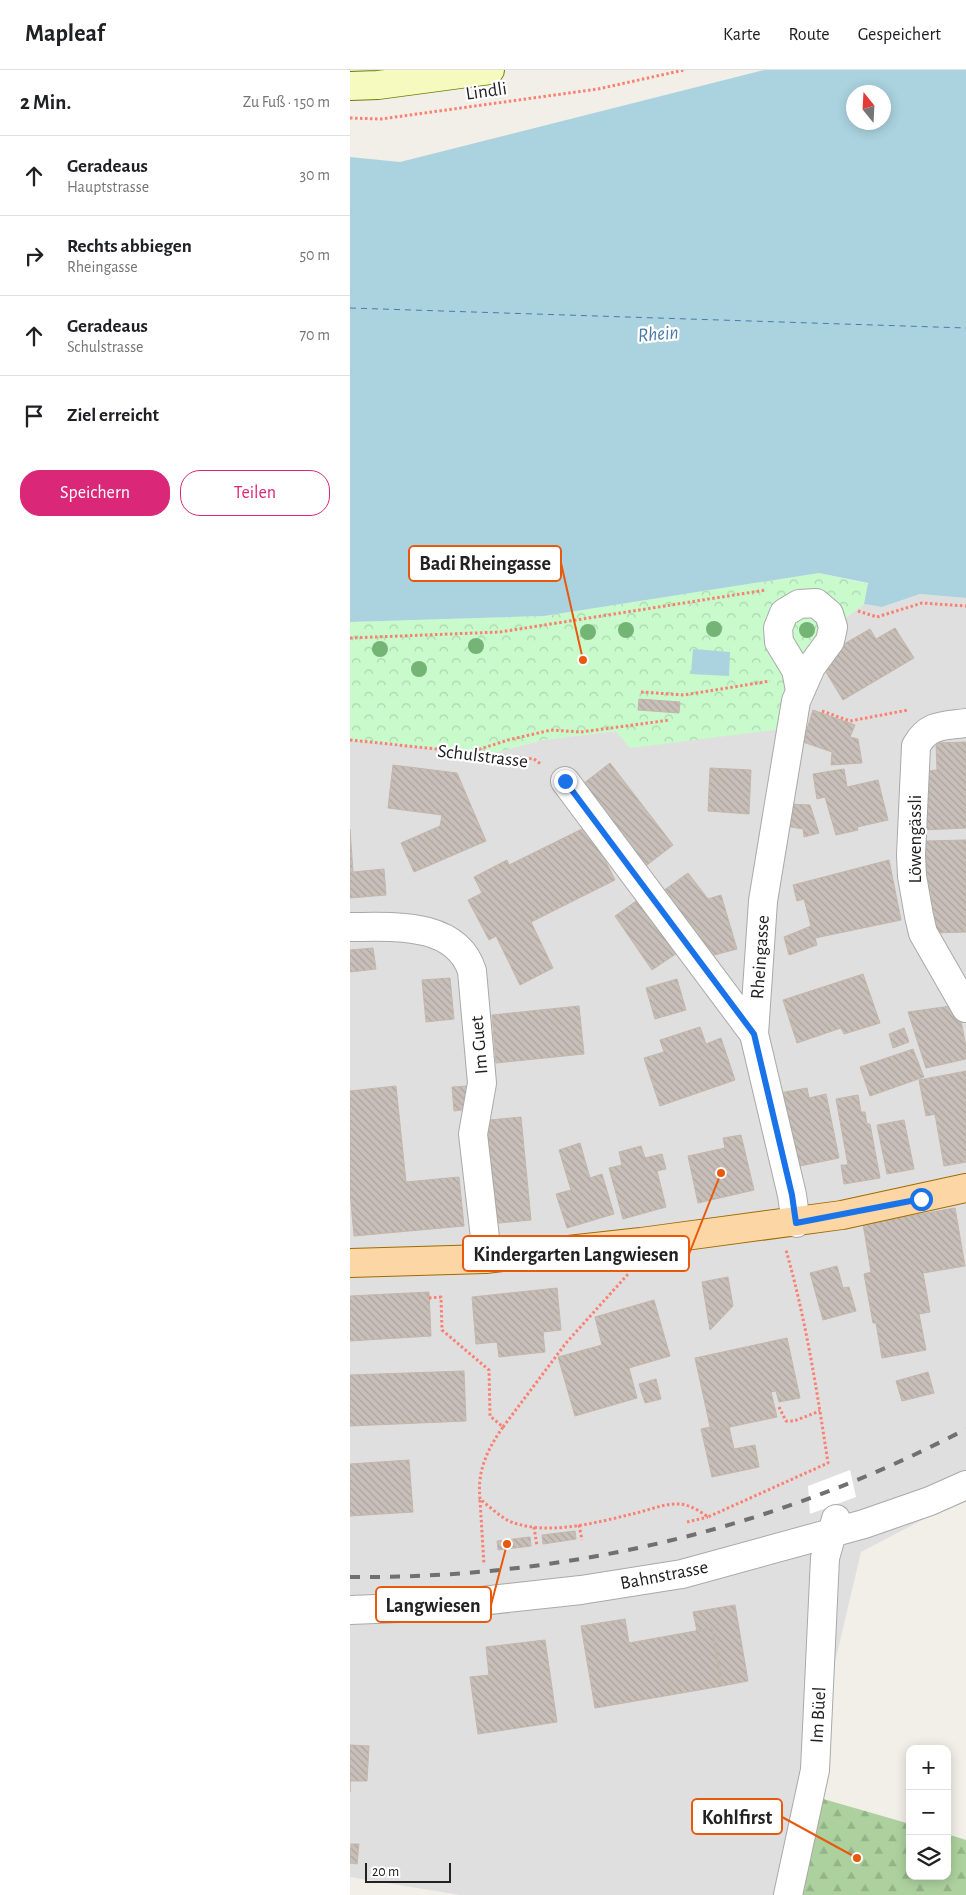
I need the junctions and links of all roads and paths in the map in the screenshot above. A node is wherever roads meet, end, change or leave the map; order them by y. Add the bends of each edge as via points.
1 (490, 70) edge
2 (684, 70) edge
3 (350, 86) edge
4 (350, 118) edge
5 (772, 590) dead end
6 (966, 606) edge
7 (849, 609) dead end
8 (350, 638) edge
9 (798, 689) junction
10 (641, 692) dead end
11 (918, 708) dead end
12 (670, 720) dead end
13 (966, 723) edge
14 (350, 740) edge
15 (471, 752) junction
16 (565, 781) joint
17 (350, 927) edge
18 (966, 1008) edge
19 (754, 1034) junction
20 (966, 1188) edge
21 (790, 1233) junction
22 (485, 1259) junction
23 (350, 1263) edge
24 (634, 1267) dead end
25 (429, 1298) dead end
26 (779, 1407) dead end
27 (820, 1411) junction
28 (503, 1427) junction
29 (966, 1485) edge
30 (480, 1499) junction
31 (708, 1517) junction
32 (687, 1522) dead end
33 (835, 1523) junction
34 (579, 1525) junction
35 (534, 1527) junction
36 (582, 1540) dead end
37 (537, 1546) dead end
38 (484, 1565) dead end
39 (354, 1615) edge
40 (788, 1895) edge

1 - 3 main road
2 - 4 path, Lindli via 598,89 381,119
5 - 8 path via 500,632
6 - 7 path via 922,603 876,617
9 - 10 path via 684,695
9 - 11 path via 850,721
9 - 19 street, Rheingasse via 763,901
12 - 15 path via 581,732 551,730
13 - 18 street, Löwengässli via 928,730 916,746 910,855 924,933
14 - 15 path, Schulstrasse
15 - 16 path, Schulstrasse via 534,759
16 - 19 street
17 - 22 street, Im Guet via 421,930 450,941 468,960 472,971 482,1083 473,1134
19 - 21 street, Rheingasse via 792,1195
20 - 21 main road via 869,1210
21 - 22 main road via 641,1242
21 - 27 path
22 - 23 main road
24 - 28 path via 566,1343
25 - 28 path via 441,1297 442,1330 490,1370 490,1416
26 - 27 path via 786,1421
27 - 31 path via 828,1462
28 - 30 path via 480,1469
29 - 33 street, Bahnstrasse via 864,1524
30 - 35 path via 512,1523
30 - 38 path
31 - 32 path
31 - 34 path via 682,1504
33 - 39 street, Bahnstrasse via 682,1574 572,1591
33 - 40 street, Im Büel via 826,1558 814,1770
34 - 35 path
34 - 36 path
35 - 37 path

